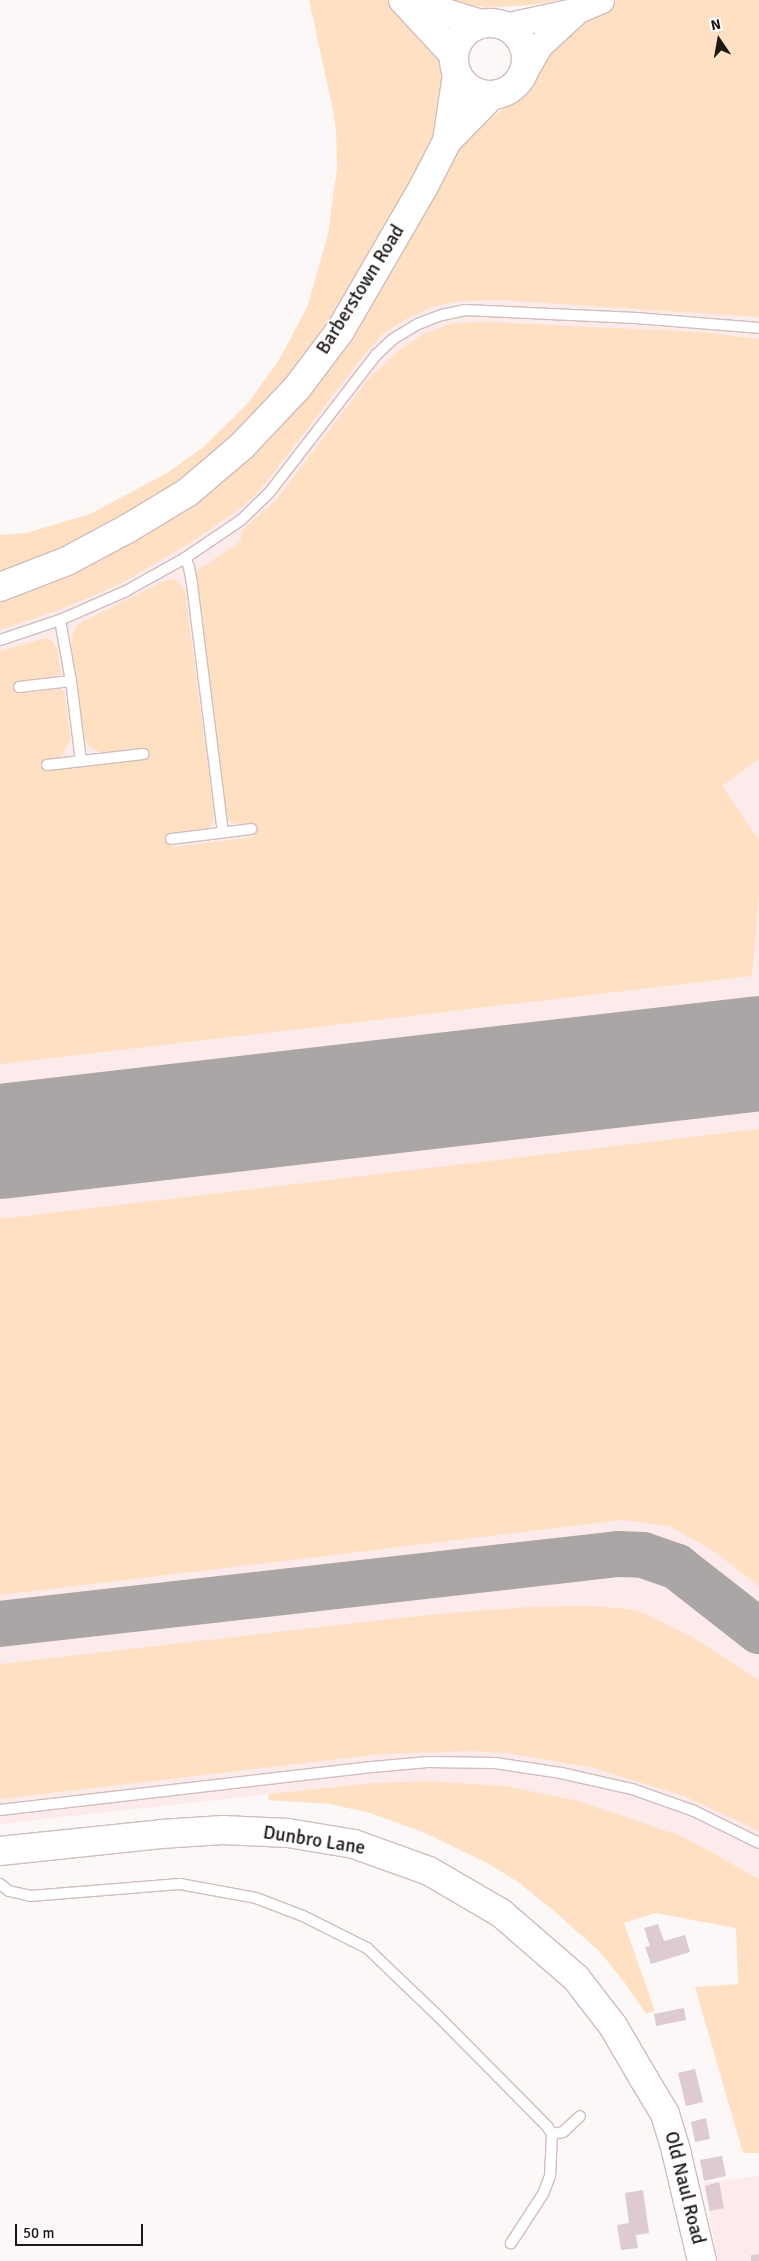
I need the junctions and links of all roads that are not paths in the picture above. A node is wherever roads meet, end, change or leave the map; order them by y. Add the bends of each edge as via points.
1 (403, 0) edge
2 (601, 0) edge
3 (578, 10) junction
4 (493, 25) junction
5 (455, 65) junction
6 (522, 76) junction
7 (492, 95) junction
8 (447, 141) junction
9 (759, 328) edge
10 (185, 558) junction
11 (0, 587) edge
12 (60, 620) junction
13 (0, 640) edge
14 (72, 680) junction
15 (19, 687) dead end
16 (143, 754) dead end
17 (81, 761) junction
18 (47, 765) dead end
19 (251, 829) dead end
20 (223, 832) junction
21 (171, 839) dead end
22 (0, 1810) edge
23 (759, 1844) edge
24 (0, 1851) edge
25 (0, 1884) edge
26 (665, 2114) joint
27 (580, 2116) dead end
28 (552, 2134) junction
29 (511, 2243) dead end
30 (702, 2261) edge

1 - 4 main road
1 - 5 main road
2 - 3 street
3 - 4 street
3 - 6 street via 540,45
4 - 5 main road via 471,28 463,35
4 - 6 main road via 518,36 526,52
5 - 7 main road via 469,88 480,94
5 - 8 main road, Barberstown Road
6 - 7 main road via 504,92
7 - 8 main road
8 - 11 main road, Barberstown Road via 340,331 297,388 242,446 188,492 127,529 67,561
9 - 10 lane via 465,310 426,321 393,339 377,354 269,493 241,520
10 - 12 lane via 126,591
10 - 20 lane via 192,584
12 - 13 lane
12 - 14 lane
14 - 15 lane
14 - 17 lane
16 - 17 lane
17 - 18 lane
19 - 20 lane
20 - 21 lane
22 - 23 lane via 372,1767 428,1762 495,1763 561,1772 632,1789 694,1811
24 - 26 main road, Dunbro Lane via 170,1833 223,1830 278,1832 354,1844 429,1872 501,1913 576,1978 613,2026
25 - 28 lane via 9,1891 30,1896 180,1884 256,1898 303,1916 366,1948 437,2015
26 - 30 main road, Old Naul Road
27 - 28 lane via 563,2132
28 - 29 lane via 550,2176

